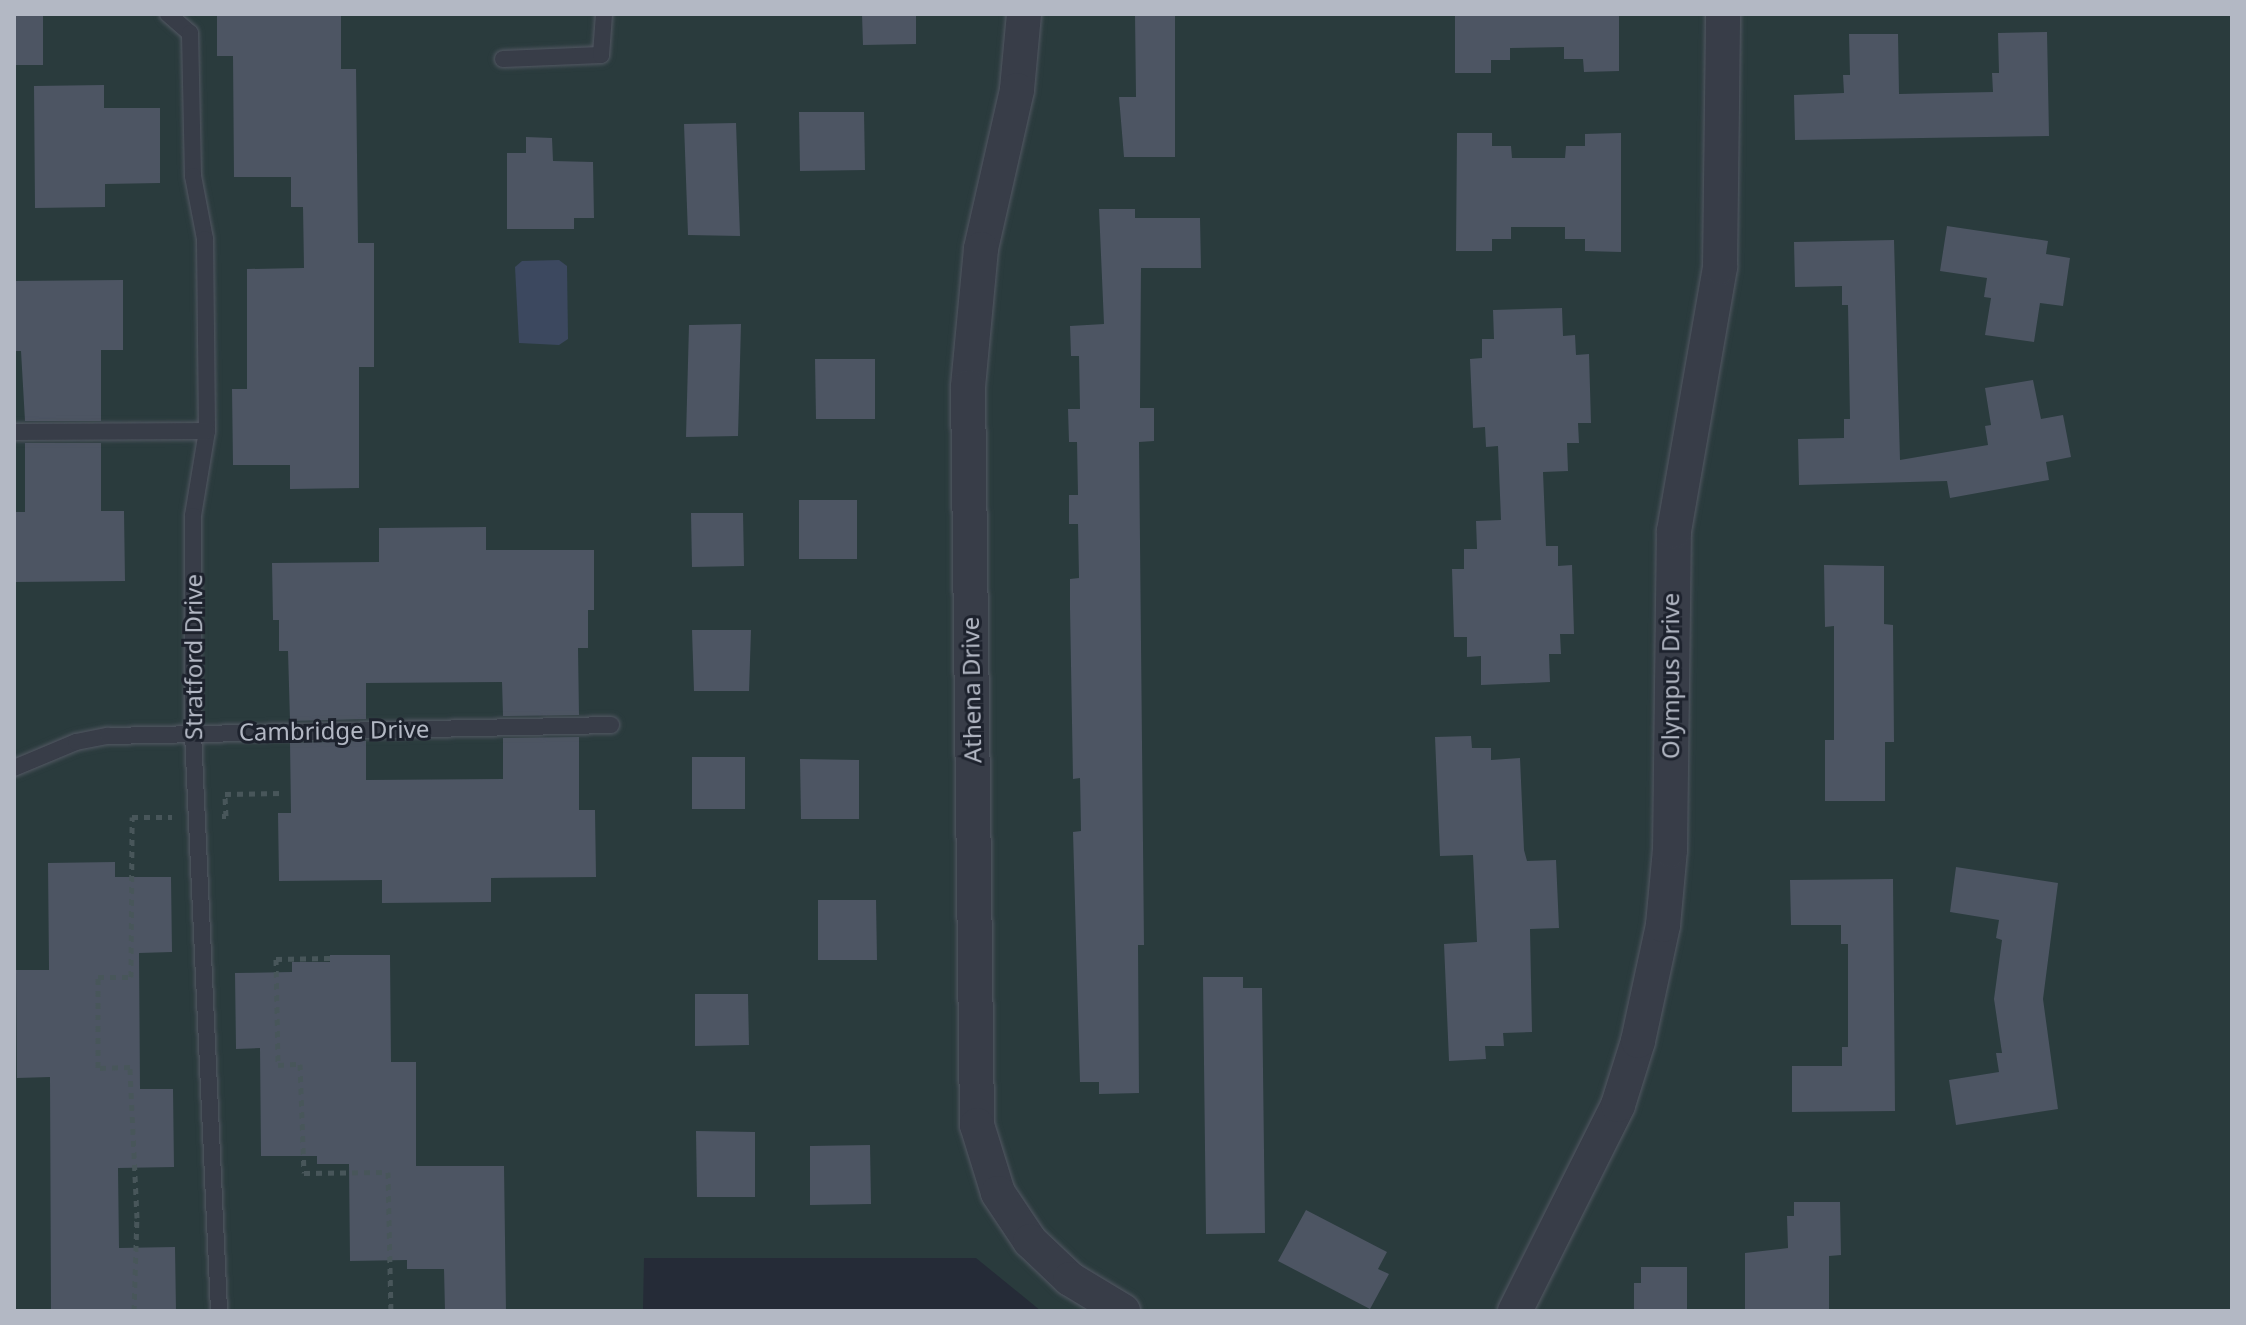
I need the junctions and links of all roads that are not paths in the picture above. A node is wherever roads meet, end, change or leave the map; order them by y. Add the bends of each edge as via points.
1 (168, 14) edge
2 (604, 14) edge
3 (1024, 14) edge
4 (1723, 14) edge
5 (503, 59) dead end
6 (207, 431) junction
7 (14, 432) edge
8 (611, 725) dead end
9 (193, 733) junction
10 (14, 768) edge
11 (219, 1311) edge
12 (1123, 1311) edge
13 (1515, 1311) edge

1 - 6 lane, Stratford Drive via 190,33 193,176 205,239
2 - 5 lane via 601,55
3 - 12 street, Athena Drive via 1017,90 981,249 968,387 977,1125 998,1193 1030,1241 1070,1279
4 - 13 street, Olympus Drive via 1720,267 1674,531 1670,850 1663,925 1642,1026 1618,1105
6 - 7 lane
6 - 9 lane, Stratford Drive via 193,516
8 - 9 lane, Cambridge Drive
9 - 10 lane, Cambridge Drive via 76,742
9 - 11 lane, Stratford Drive

